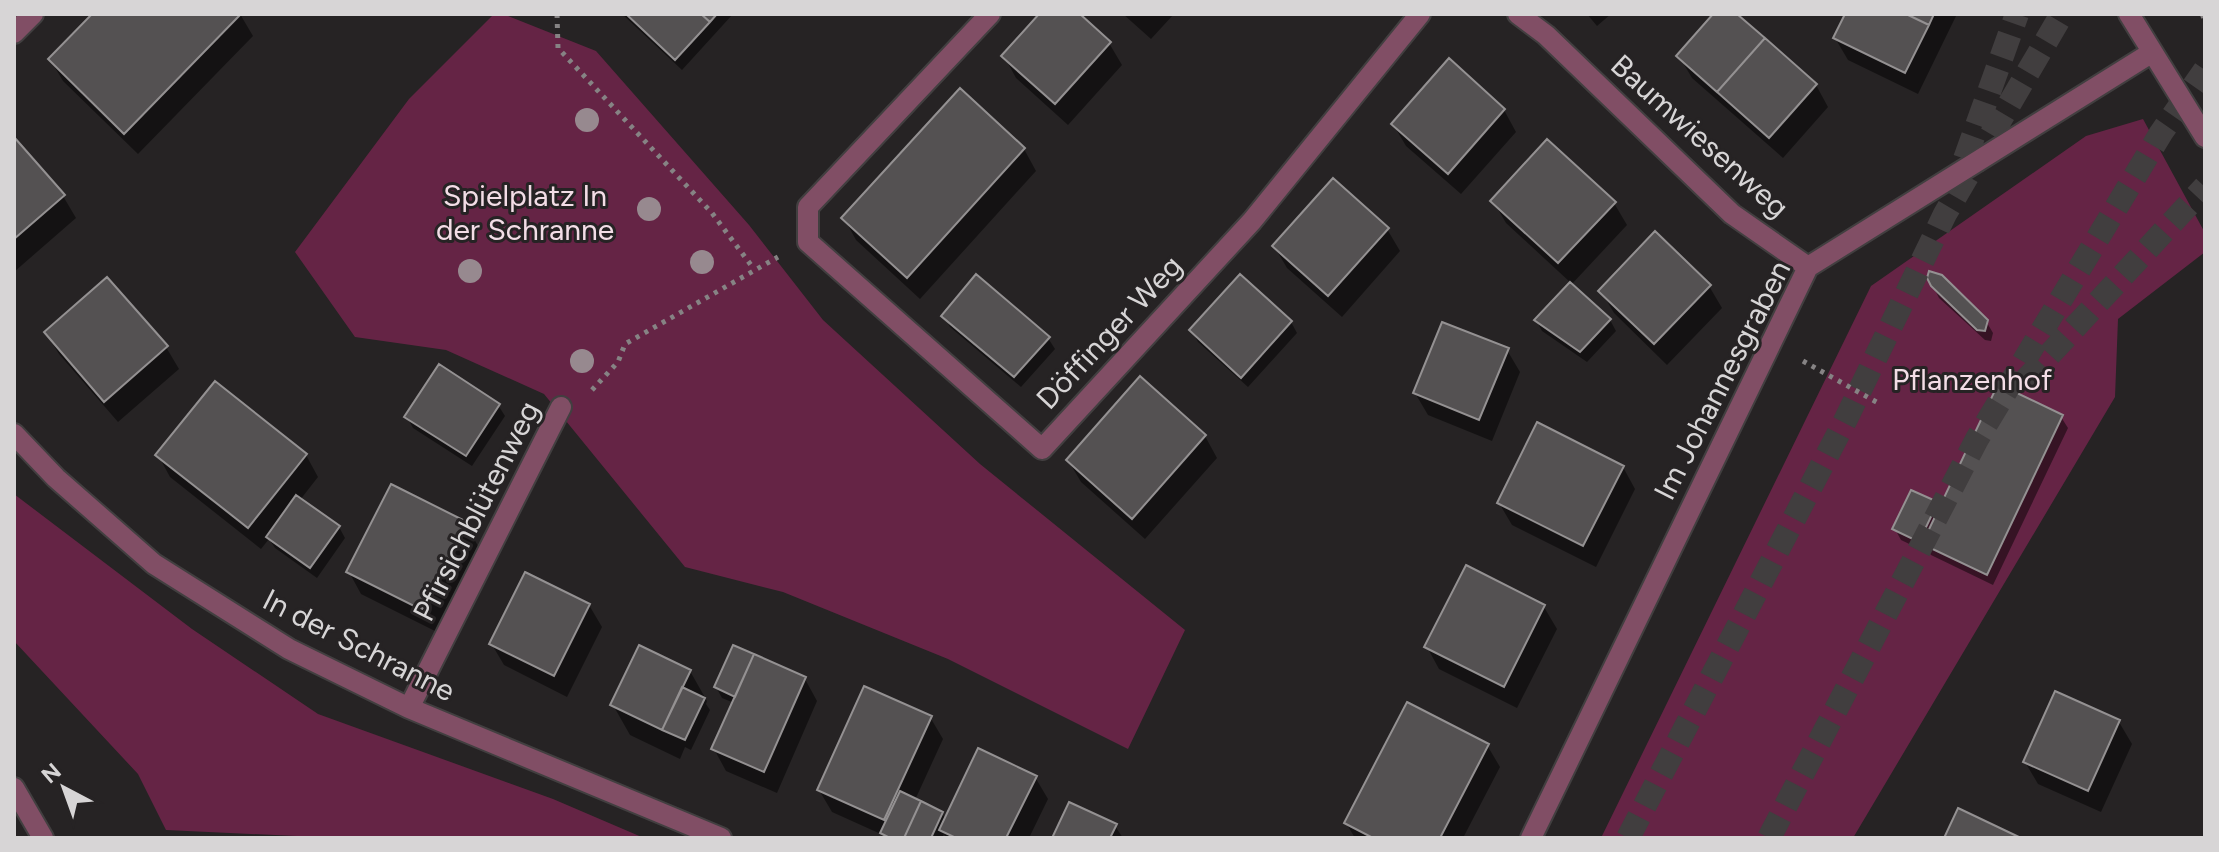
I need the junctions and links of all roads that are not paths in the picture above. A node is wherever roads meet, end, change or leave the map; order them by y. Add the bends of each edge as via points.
1 (33, 14) edge
2 (990, 14) edge
3 (1420, 14) edge
4 (1518, 14) edge
5 (2129, 14) edge
6 (14, 33) edge
7 (2151, 53) junction
8 (2205, 137) edge
9 (1808, 267) junction
10 (561, 407) road end
11 (14, 434) edge
12 (409, 708) junction
13 (14, 788) edge
14 (43, 838) edge
15 (721, 838) edge
16 (1531, 838) edge

1 - 6 street
2 - 3 street, Döffinger Weg via 808,207 808,242 1042,449 1252,221
4 - 9 street, Baumwiesenweg via 1732,214
5 - 7 street
7 - 8 street
7 - 9 street, Im Johannesgraben
9 - 16 street, Im Johannesgraben
10 - 12 street, Pfirsichblütenweg
11 - 12 street, In der Schranne via 154,564 289,649
12 - 15 street, In der Schranne
13 - 14 street

